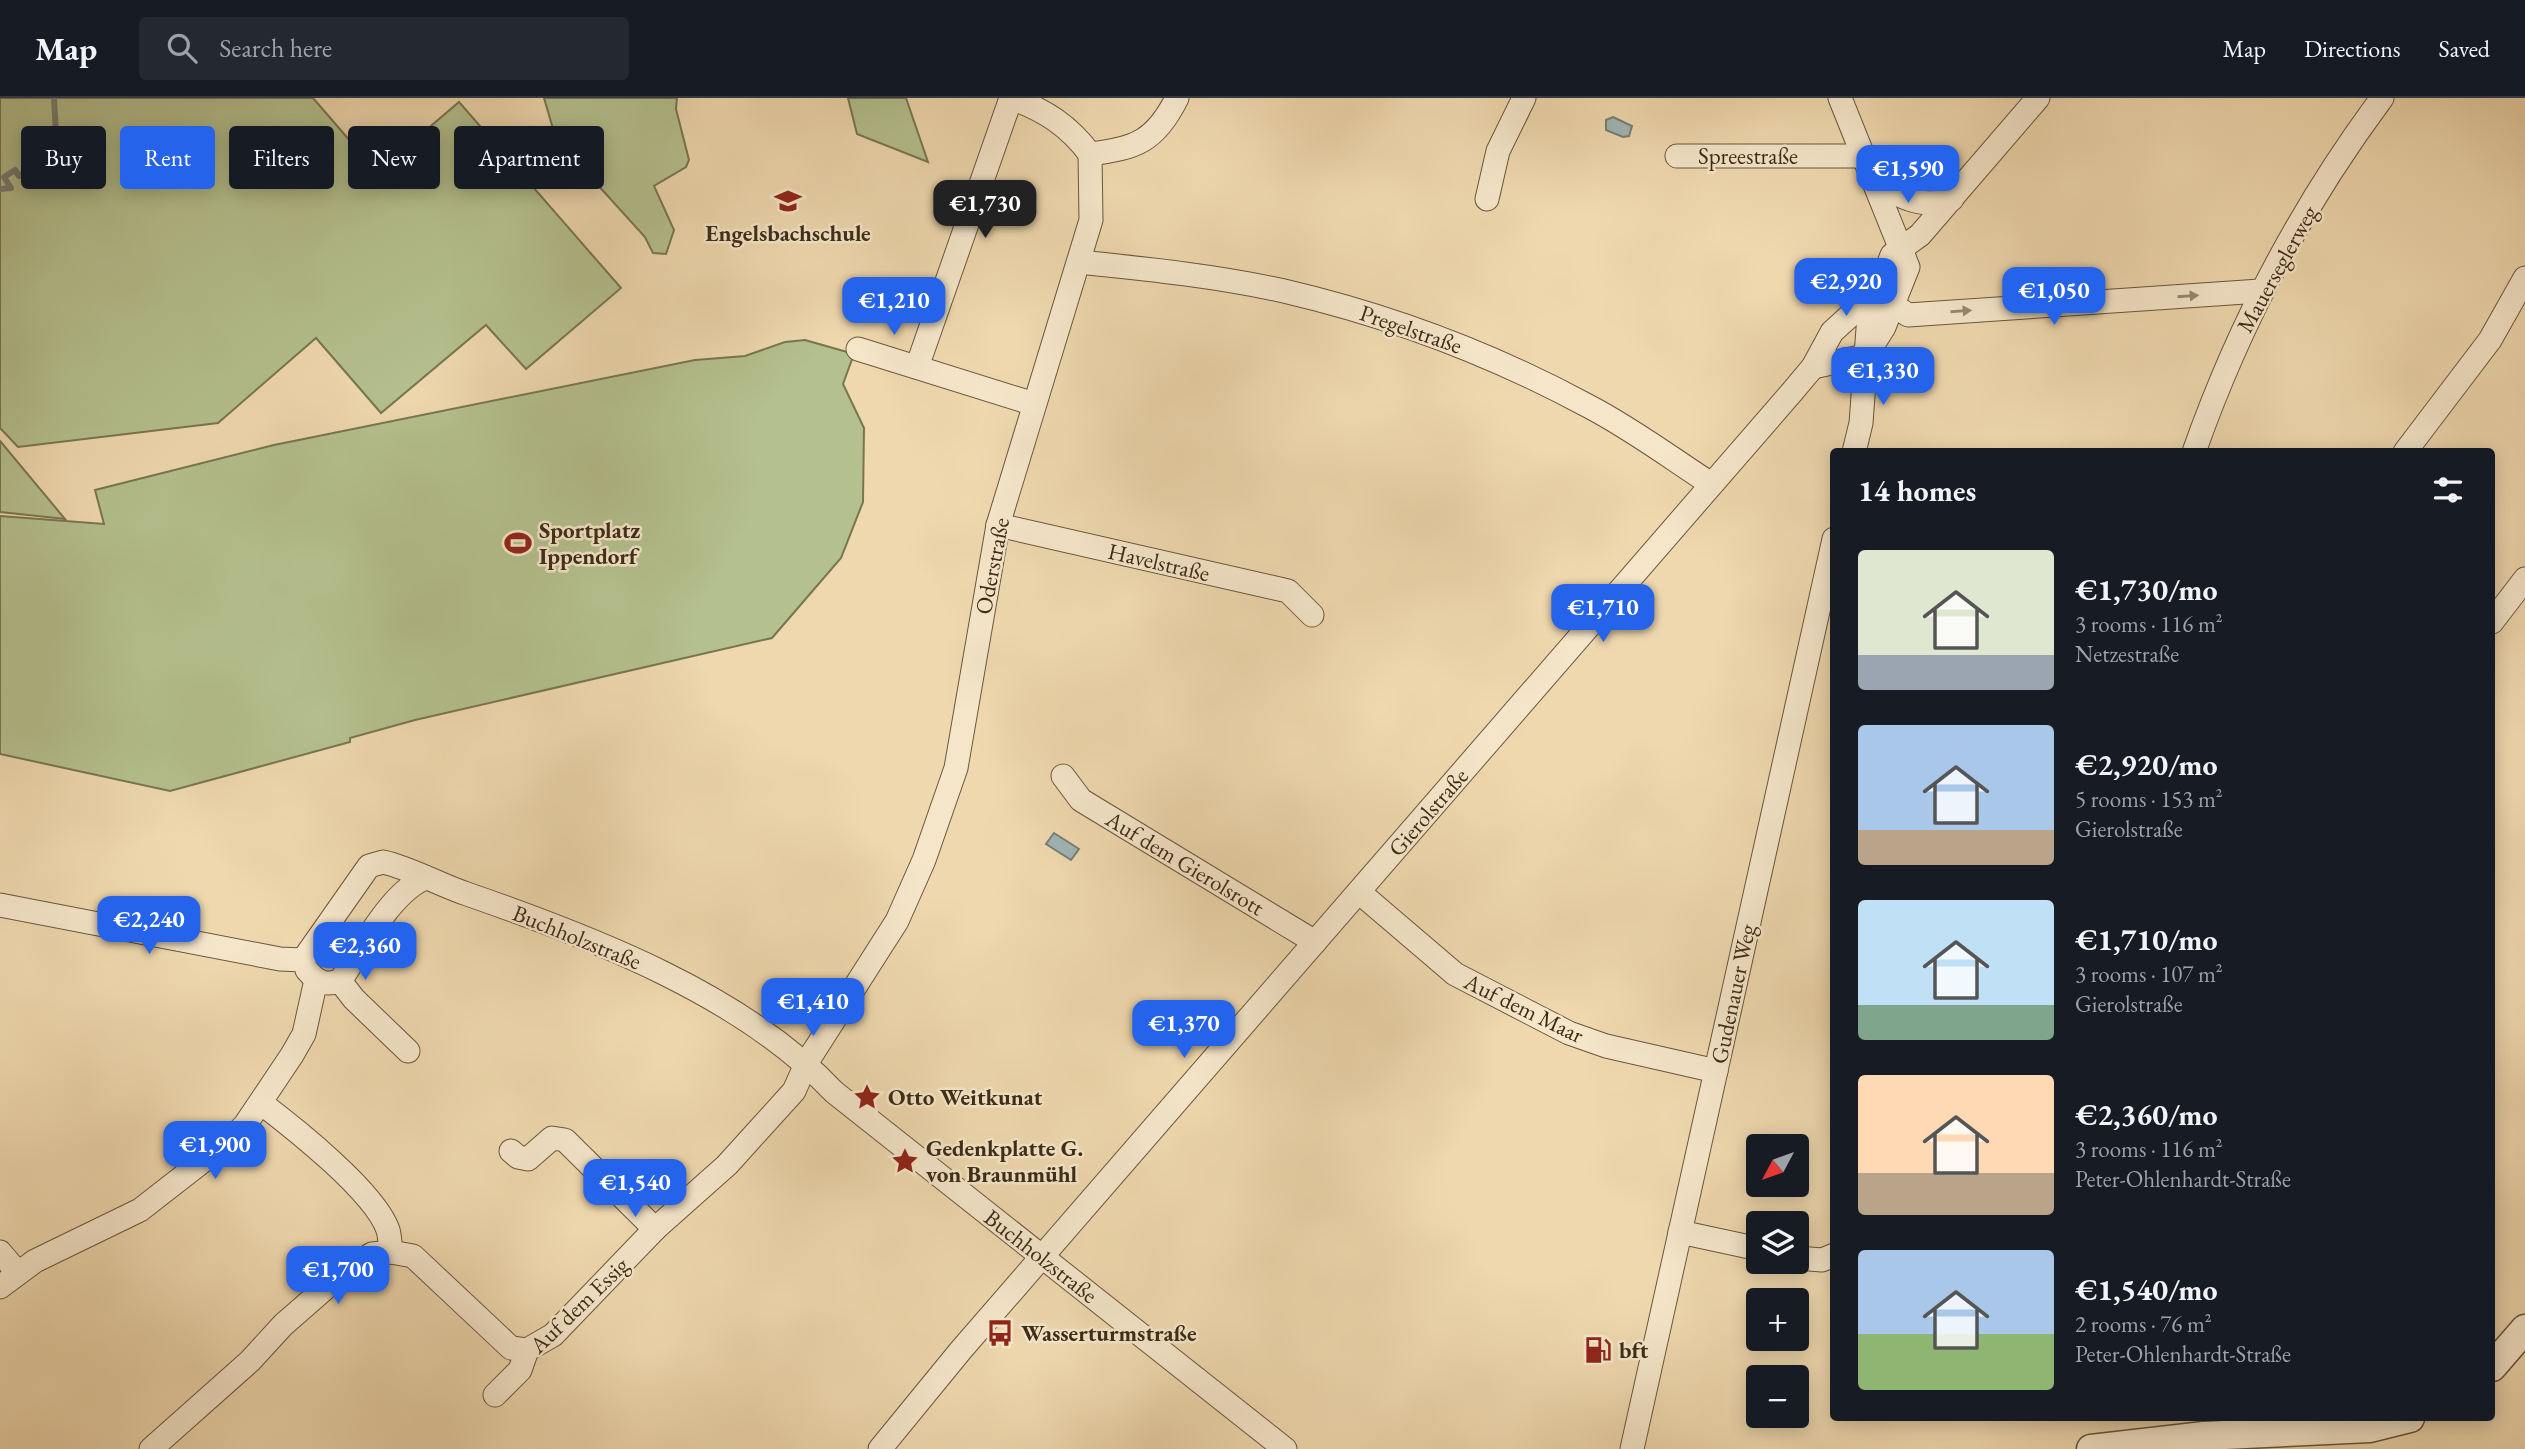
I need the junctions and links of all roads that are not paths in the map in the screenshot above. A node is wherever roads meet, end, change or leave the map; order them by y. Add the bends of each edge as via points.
1 (1011, 98) edge
2 (1177, 98) edge
3 (1524, 98) edge
4 (1840, 98) edge
5 (2038, 98) edge
6 (2382, 98) edge
7 (1090, 154) junction
8 (1677, 156) dead end
9 (1861, 156) junction
10 (1872, 180) junction
11 (1487, 199) dead end
12 (1951, 199) junction
13 (1902, 248) junction
14 (1079, 262) junction
15 (2525, 278) edge
16 (1878, 289) junction
17 (2260, 291) junction
18 (1894, 306) junction
19 (858, 349) dead end
20 (1865, 356) junction
21 (917, 367) junction
22 (1813, 367) junction
23 (1034, 404) junction
24 (1855, 448) edge
25 (2195, 448) edge
26 (2408, 448) edge
27 (1711, 484) junction
28 (998, 525) junction
29 (1830, 574) edge
30 (2525, 579) edge
31 (2496, 610) edge
32 (1312, 615) dead end
33 (1063, 776) dead end
34 (423, 879) junction
35 (1359, 892) junction
36 (0, 905) edge
37 (1315, 942) junction
38 (303, 960) junction
39 (316, 980) junction
40 (340, 981) junction
41 (408, 1051) dead end
42 (807, 1062) junction
43 (1716, 1071) junction
44 (261, 1103) junction
45 (510, 1151) dead end
46 (655, 1229) junction
47 (1680, 1232) junction
48 (1746, 1247) edge
49 (0, 1252) edge
50 (391, 1252) junction
51 (1830, 1257) edge
52 (1042, 1258) junction
53 (1809, 1259) edge
54 (9, 1280) edge
55 (2525, 1329) edge
56 (527, 1349) junction
57 (2495, 1364) edge
58 (495, 1395) dead end
59 (2370, 1423) edge
60 (152, 1449) edge
61 (880, 1449) edge
62 (1285, 1449) edge
63 (1632, 1449) edge
64 (2091, 1449) edge

1 - 7 street via 1054,118 1075,134
1 - 21 street
2 - 7 street via 1147,140
3 - 11 street via 1497,151
4 - 9 street
5 - 12 street
6 - 17 street, Mauerseglerweg via 2350,141
7 - 14 street, Oderstraße via 1091,220
8 - 9 street, Spreestraße
9 - 10 street
10 - 12 street via 1910,201 1934,205
10 - 13 street
12 - 13 street via 1920,235
13 - 16 street via 1892,255
13 - 18 street via 1908,267
14 - 23 street, Oderstraße
14 - 27 street, Pregelstraße via 1282,290 1367,312 1522,372 1592,408
15 - 26 street via 2490,340
16 - 18 street
16 - 20 street via 1868,315
16 - 22 street, Gierolstraße via 1832,332
18 -> 17 street via 1908,315
17 - 25 street, Mauerseglerweg
18 - 20 street
19 - 21 street
20 - 22 street
20 - 24 street
21 - 23 street
22 - 27 street, Gierolstraße
23 - 28 street, Oderstraße
27 - 35 street, Gierolstraße
28 - 32 street, Havelstraße via 1288,591
28 - 42 street, Oderstraße via 962,736 945,803 897,921
29 - 43 street, Gudenauer Weg
30 - 31 street
33 - 37 street, Auf dem Gierolsrott via 1081,800
34 - 38 street, Buchholzstraße via 383,862 369,866
34 - 40 street via 408,886 396,900
34 - 42 street, Buchholzstraße via 549,922 630,956
35 - 37 street, Gierolstraße
35 - 43 street, Auf dem Maar via 1455,974 1558,1028 1606,1046
36 - 38 street
37 - 52 street, Gierolstraße
38 - 39 street
39 - 40 street via 328,985
39 - 44 street via 304,1034
40 - 41 street
42 - 46 street, Auf dem Essig via 786,1100 726,1165
42 - 52 street, Buchholzstraße via 834,1092
43 - 47 street, Gudenauer Weg
44 - 50 street via 293,1128 377,1211 388,1230
44 - 54 street via 230,1140 139,1210 72,1241
45 - 46 street via 528,1159 552,1138 565,1140
46 - 56 street, Auf dem Essig via 553,1335
47 - 48 street
47 - 63 street, Gudenauer Weg
49 - 54 street
50 - 56 street via 413,1256 511,1348
50 - 60 street via 372,1254 348,1269
51 - 53 street
52 - 61 street, Gierolstraße
52 - 62 street, Buchholzstraße
55 - 57 street
56 - 58 street, Auf dem Essig via 520,1370
59 - 64 street

